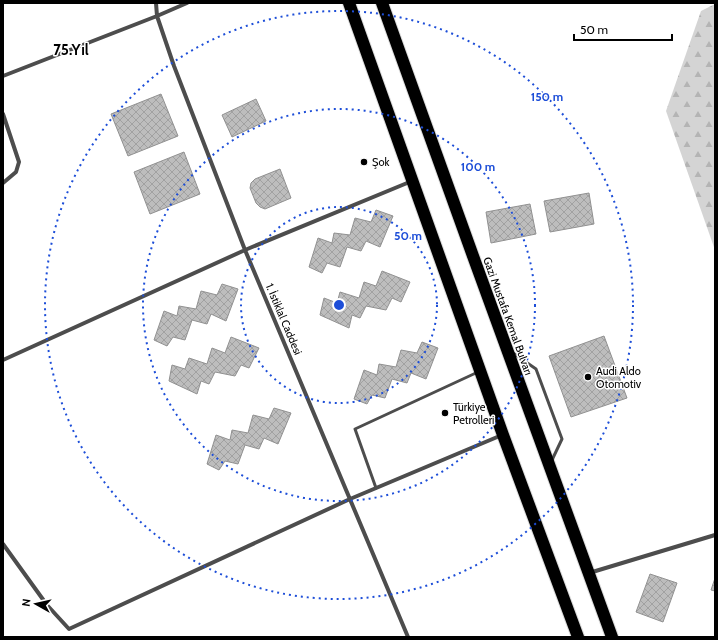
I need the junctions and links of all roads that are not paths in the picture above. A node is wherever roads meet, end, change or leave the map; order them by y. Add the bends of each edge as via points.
1 (156, 3) edge
2 (187, 3) edge
3 (349, 3) edge
4 (382, 3) edge
5 (157, 16) junction
6 (3, 76) edge
7 (3, 114) edge
8 (412, 180) junction
9 (3, 183) edge
10 (245, 250) junction
11 (507, 349) junction
12 (3, 360) edge
13 (480, 372) junction
14 (503, 435) junction
15 (549, 466) junction
16 (376, 488) junction
17 (350, 499) junction
18 (715, 535) edge
19 (3, 544) edge
20 (588, 573) junction
21 (408, 637) edge
22 (578, 637) edge
23 (612, 637) edge

1 - 5 street, 1. İstiklal Caddesi
2 - 5 street
3 - 8 highway
4 - 11 highway, Gazi Mustafa Kemal Bulvarı
5 - 6 street
5 - 10 street, 1. İstiklal Caddesi
7 - 9 street via 19,162 16,172
8 - 10 street
8 - 13 highway
10 - 12 street
10 - 17 street, 1. İstiklal Caddesi
11 - 15 highway, Gazi Mustafa Kemal Bulvarı
11 - 15 lane via 536,369 562,439
13 - 14 highway
13 - 16 lane via 355,429
14 - 16 street
14 - 22 highway
15 - 20 highway, Gazi Mustafa Kemal Bulvarı
16 - 17 street
17 - 19 street via 69,628 47,606
17 - 21 street, 1. İstiklal Caddesi
18 - 20 street
20 - 23 highway, Gazi Mustafa Kemal Bulvarı

